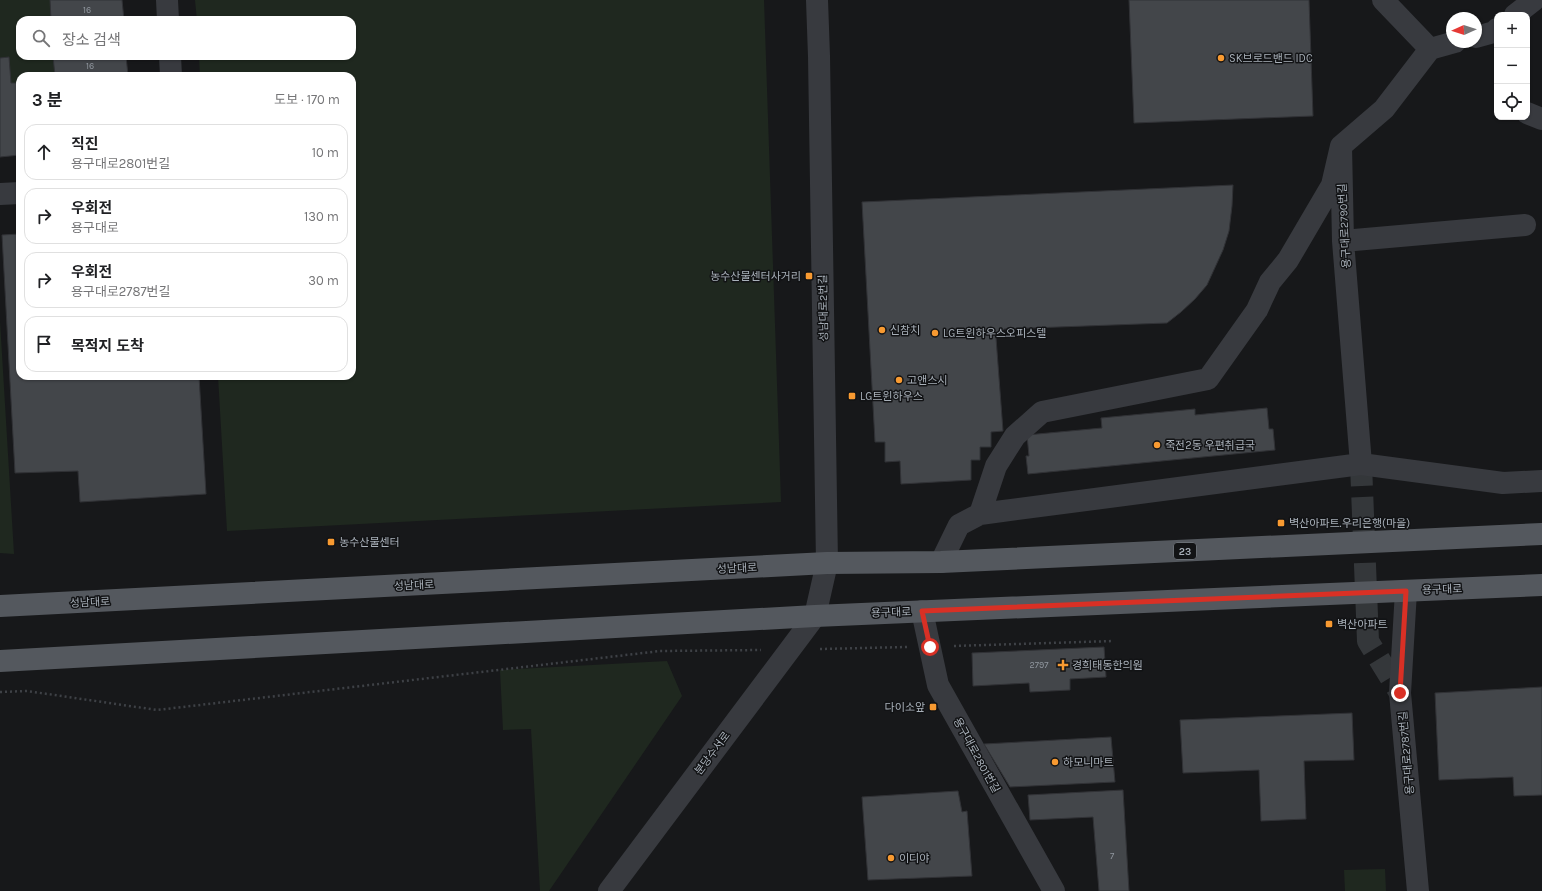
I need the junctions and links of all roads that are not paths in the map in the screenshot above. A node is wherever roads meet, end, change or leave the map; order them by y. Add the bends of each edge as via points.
1 (167, 0) edge
2 (817, 0) edge
3 (1383, 0) edge
4 (1534, 0) edge
5 (1519, 12) edge
6 (168, 16) edge
7 (1446, 45) edge
8 (1430, 49) junction
9 (170, 60) edge
10 (171, 72) edge
11 (1530, 114) edge
12 (1542, 119) edge
13 (1340, 146) junction
14 (16, 192) edge
15 (0, 194) edge
16 (1525, 225) dead end
17 (1343, 241) junction
18 (1361, 464) junction
19 (1542, 481) edge
20 (980, 514) junction
21 (1542, 534) edge
22 (941, 562) junction
23 (827, 563) junction
24 (1542, 585) edge
25 (1406, 591) junction
26 (0, 606) edge
27 (922, 611) junction
28 (814, 616) junction
29 (0, 661) edge
30 (609, 891) edge
31 (1054, 891) edge
32 (1418, 891) edge

1 - 6 street
2 - 23 street, 성남대로2번길 via 820,56
3 - 8 street
4 - 5 street
7 - 8 street
8 - 13 street via 1384,109
9 - 10 street
11 - 12 street
13 - 17 street, 용구대로2790번길
13 - 20 street via 1332,185 1288,260 1270,282 1257,310 1208,379 1042,412 1015,436 996,466
14 - 15 street
16 - 17 street
17 - 18 street, 용구대로2790번길
18 - 19 street via 1503,483
18 - 20 street
20 - 22 street via 959,524
21 - 22 main road, 23
22 - 23 main road, 23
23 - 26 main road, 성남대로
23 - 28 street, 성남대로2번길
24 - 25 main road, 용구대로
25 - 27 main road, 용구대로
25 - 32 street, 용구대로2787번길 via 1400,693
27 - 28 main road, 용구대로
27 - 31 street, 용구대로2801번길 via 938,684
28 - 29 main road
28 - 30 street, 분당수서로

